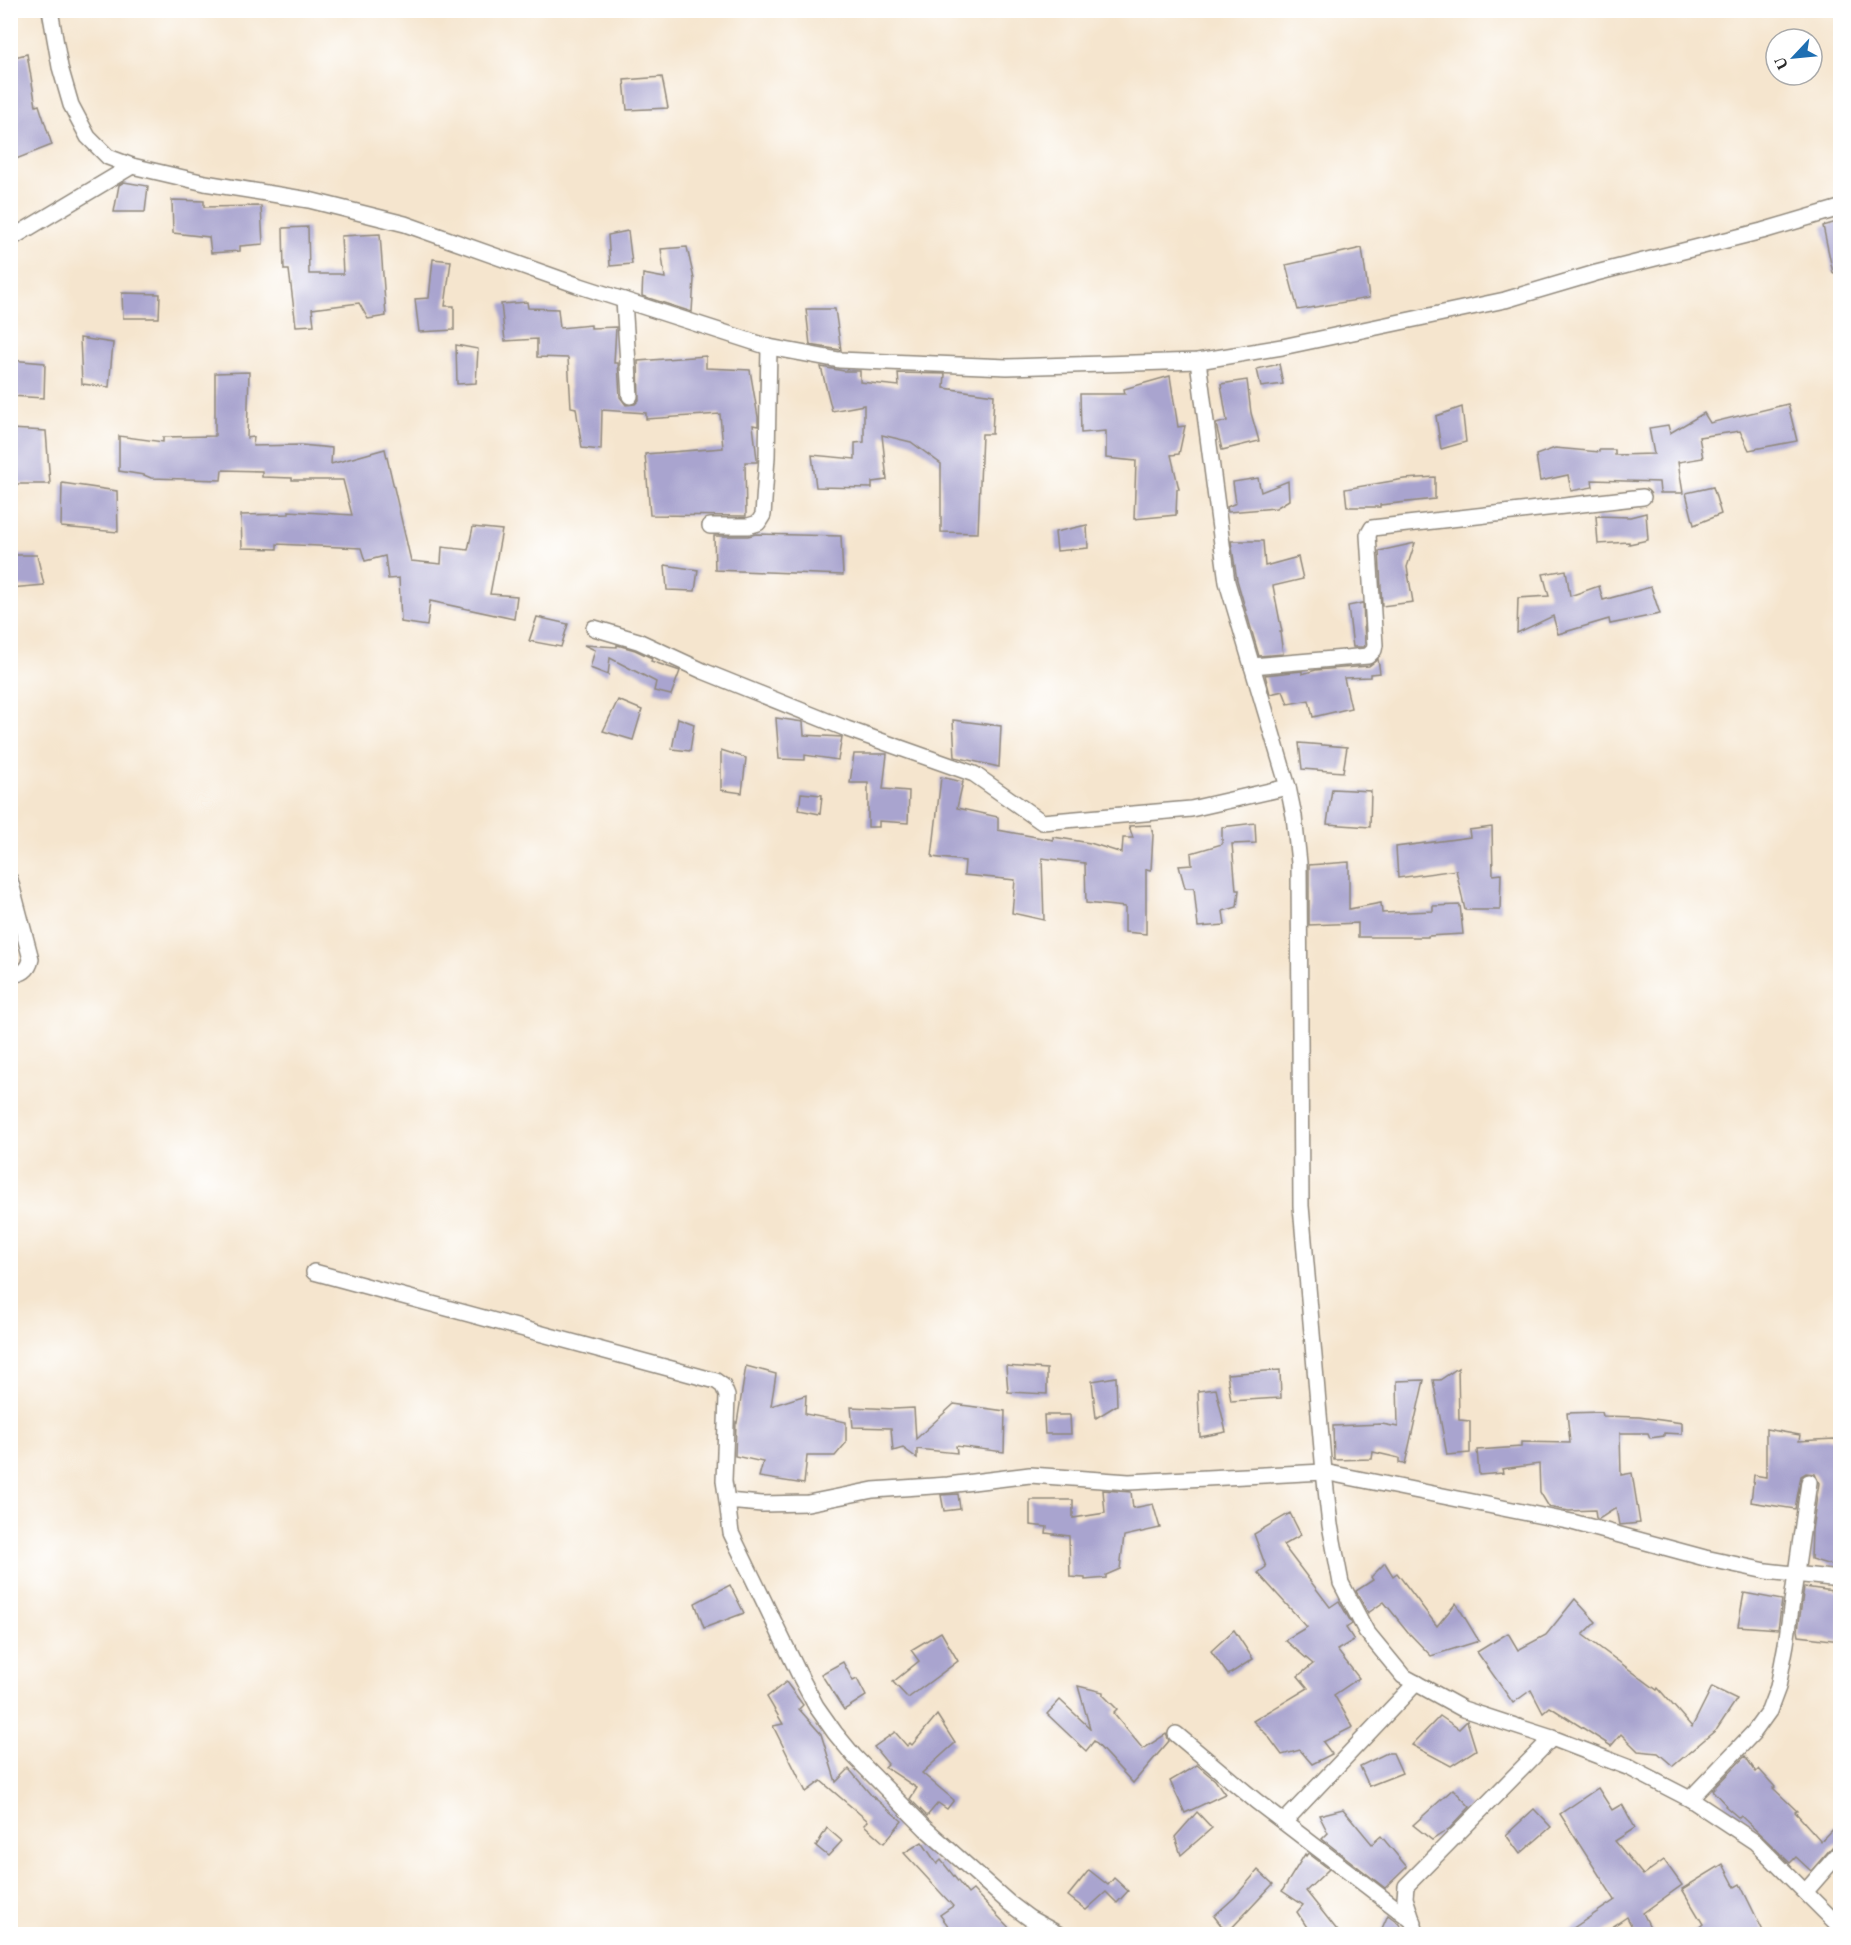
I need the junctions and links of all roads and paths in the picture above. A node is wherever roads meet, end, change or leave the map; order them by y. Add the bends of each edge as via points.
1 (50, 10) edge
2 (132, 166) junction
3 (1840, 208) edge
4 (10, 239) edge
5 (624, 300) junction
6 (769, 347) junction
7 (1198, 361) junction
8 (630, 396) dead end
9 (1643, 497) dead end
10 (710, 526) dead end
11 (594, 628) dead end
12 (1252, 666) junction
13 (1288, 787) junction
14 (10, 880) edge
15 (10, 974) edge
16 (314, 1272) dead end
17 (1324, 1472) junction
18 (1809, 1482) dead end
19 (727, 1501) junction
20 (1795, 1574) junction
21 (1840, 1579) edge
22 (1416, 1683) junction
23 (1176, 1734) dead end
24 (1552, 1738) junction
25 (1690, 1799) junction
26 (1284, 1822) junction
27 (1840, 1851) edge
28 (1806, 1891) junction
29 (1840, 1927) edge
30 (1414, 1928) edge
31 (1058, 1935) edge

1 - 2 street via 71,105 88,137 108,157
2 - 4 street
2 - 5 street via 309,200 405,224
3 - 7 street via 1505,300
5 - 6 street
5 - 8 street
6 - 7 street via 838,360 1007,367
6 - 10 street via 763,515 758,523 748,526
7 - 12 street via 1224,567
9 - 12 street via 1372,528 1368,535 1375,645 1371,654
11 - 13 street via 638,640 703,671 847,729 974,774 1042,822 1191,809
12 - 13 street
13 - 17 street via 1299,863 1301,1206
14 - 15 street via 31,959 24,972
16 - 19 street via 716,1381 727,1396
17 - 19 street via 1130,1482 1022,1475 873,1490 808,1503
17 - 20 street via 1572,1522 1705,1558
17 - 22 street via 1341,1583 1366,1631 1403,1676
18 - 20 street
19 - 31 street via 731,1533 801,1678 835,1733 934,1837 1009,1903
20 - 21 street
20 - 25 street via 1778,1687 1769,1711
22 - 24 street via 1463,1708
22 - 26 street
23 - 26 street
24 - 25 street via 1630,1768
24 - 30 street via 1406,1886 1405,1898
25 - 28 street via 1755,1842
26 - 30 street
27 - 28 street
28 - 29 street

